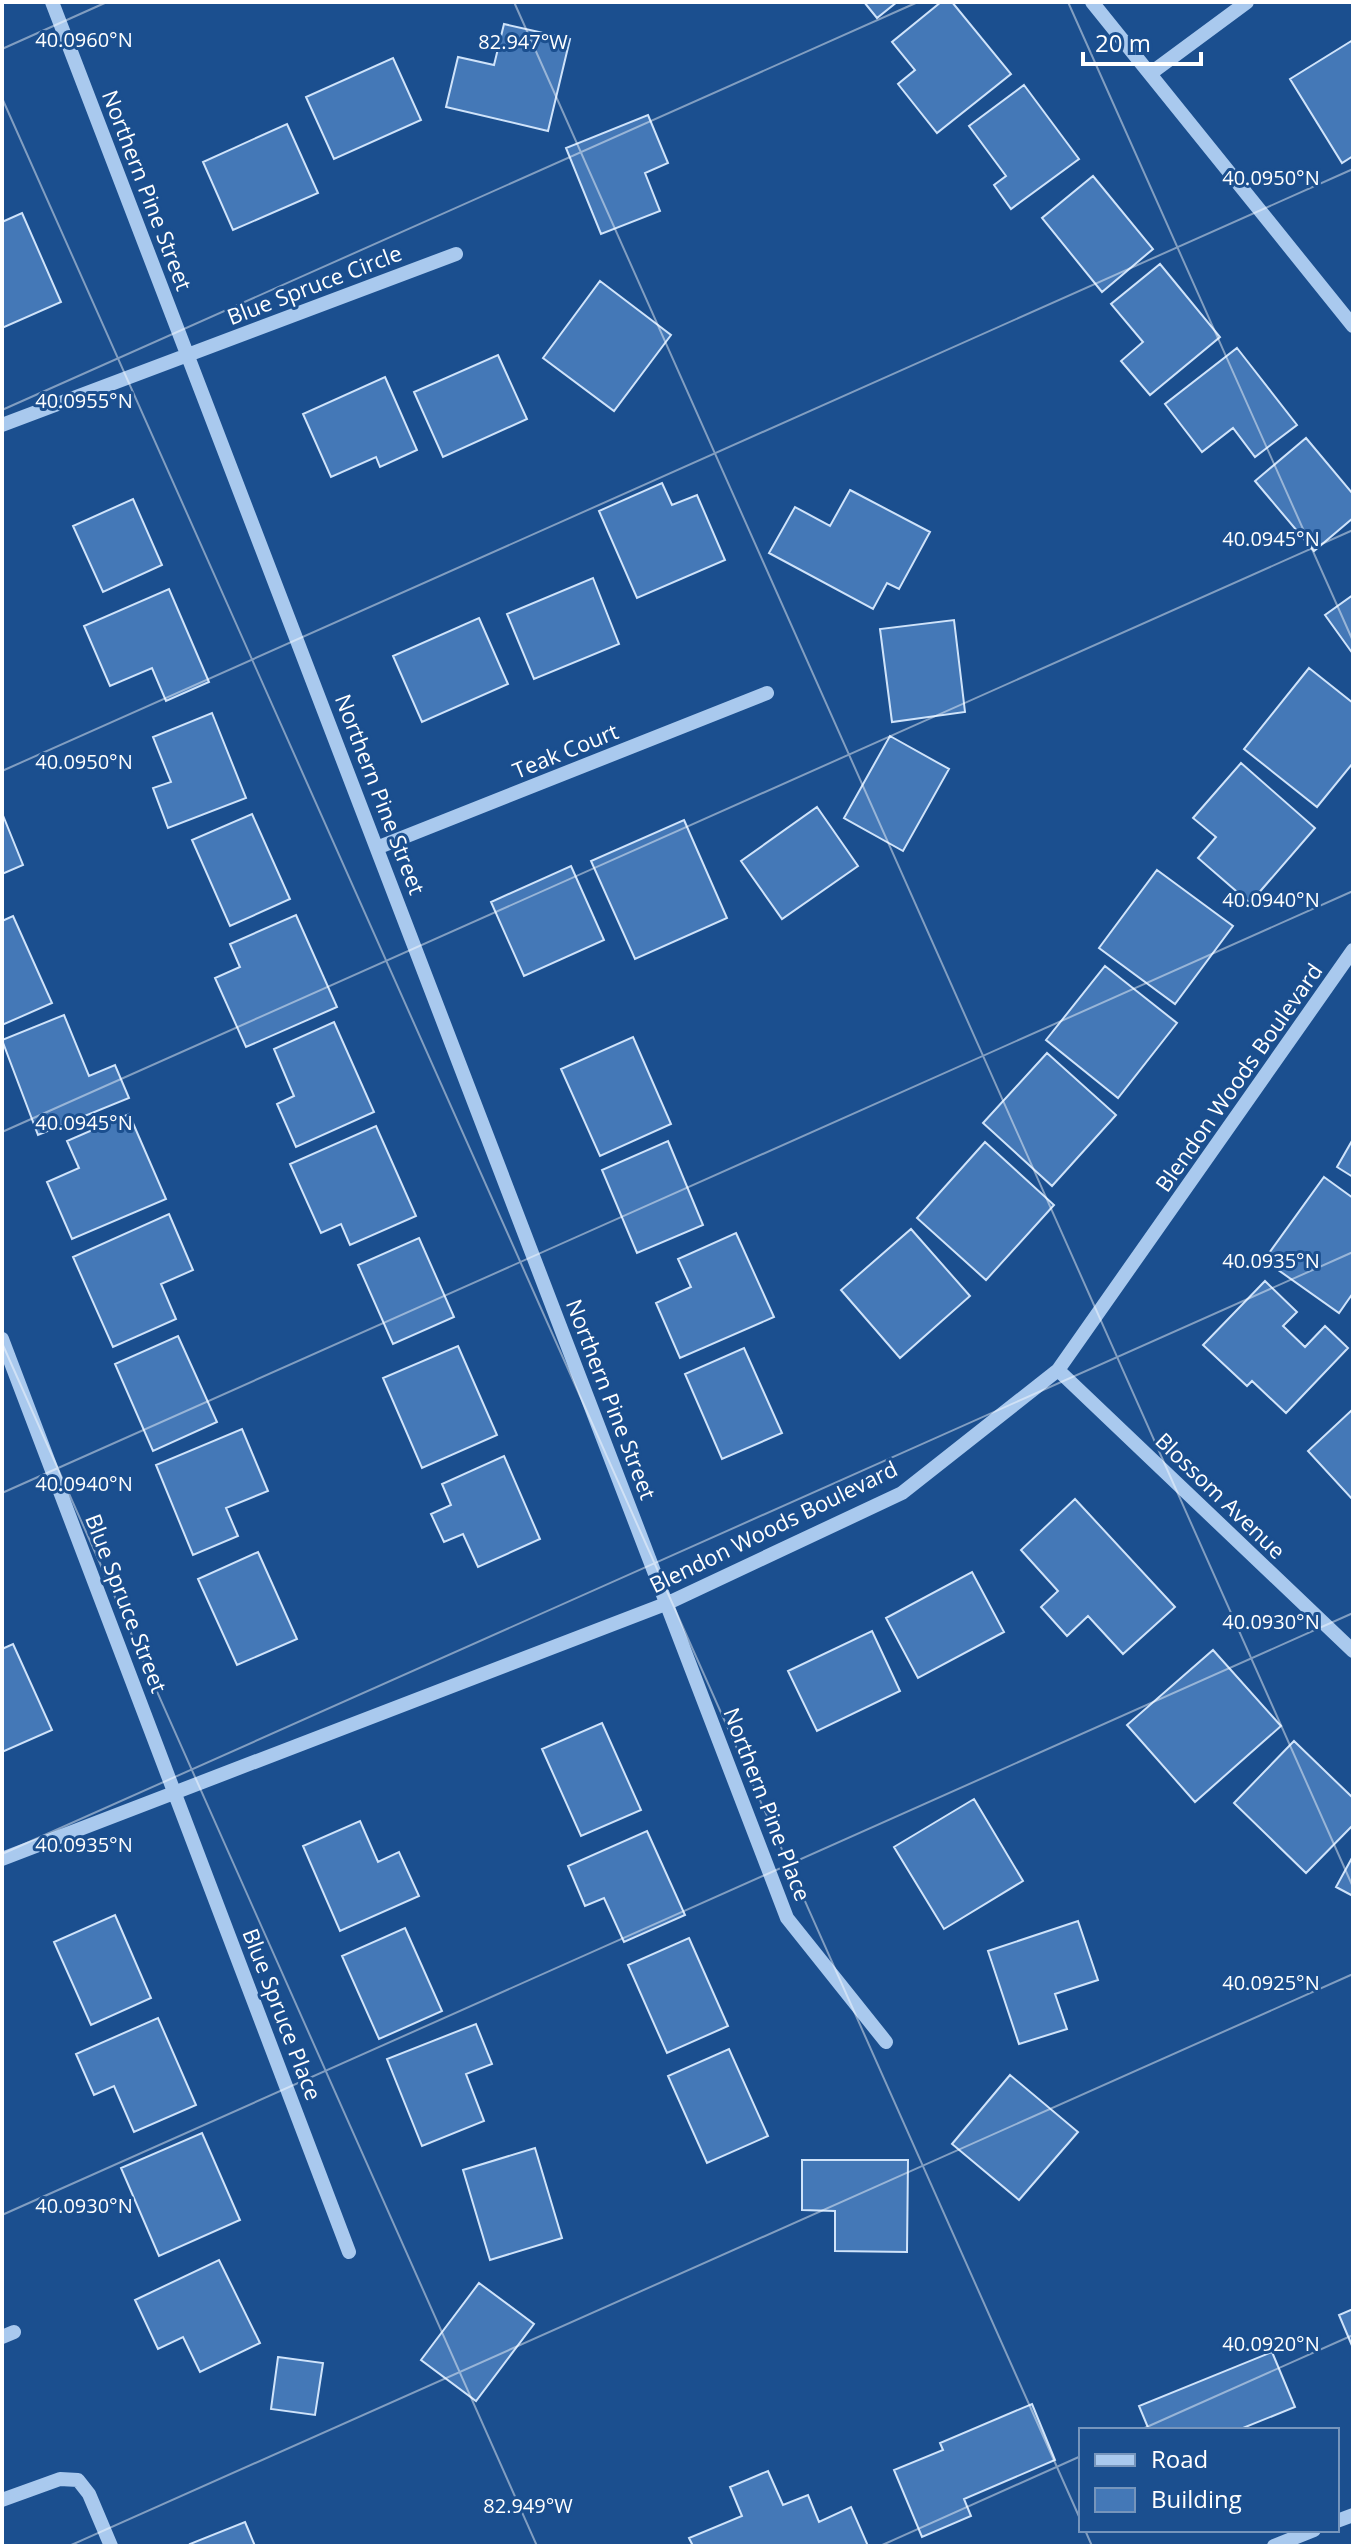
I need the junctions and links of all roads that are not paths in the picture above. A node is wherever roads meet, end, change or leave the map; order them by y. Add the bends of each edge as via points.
1 (52, 2) edge
2 (1092, 2) edge
3 (1247, 2) edge
4 (1151, 73) junction
5 (456, 254) dead end
6 (1353, 326) edge
7 (187, 354) junction
8 (2, 425) edge
9 (767, 693) dead end
10 (379, 847) junction
11 (1353, 950) edge
12 (2, 1339) edge
13 (1058, 1370) junction
14 (668, 1603) junction
15 (1353, 1651) edge
16 (177, 1793) junction
17 (2, 1859) edge
18 (886, 2042) dead end
19 (349, 2252) dead end
20 (2, 2500) edge
21 (1309, 2532) edge
22 (111, 2546) edge
23 (1274, 2546) edge

1 - 7 street, Northern Pine Street
2 - 4 street
3 - 4 street
4 - 6 street
5 - 7 street, Blue Spruce Circle
7 - 8 street
7 - 10 street, Northern Pine Street
9 - 10 street, Teak Court
10 - 14 street, Northern Pine Street
11 - 13 street, Blendon Woods Boulevard
12 - 16 street, Blue Spruce Street
13 - 14 street, Blendon Woods Boulevard via 902,1493
13 - 15 street, Blossom Avenue
14 - 16 street, Blendon Woods Boulevard
14 - 18 street, Northern Pine Place via 787,1918
16 - 17 street, Blendon Woods Boulevard
16 - 19 street, Blue Spruce Place
20 - 22 street via 60,2479 78,2480
21 - 23 street

